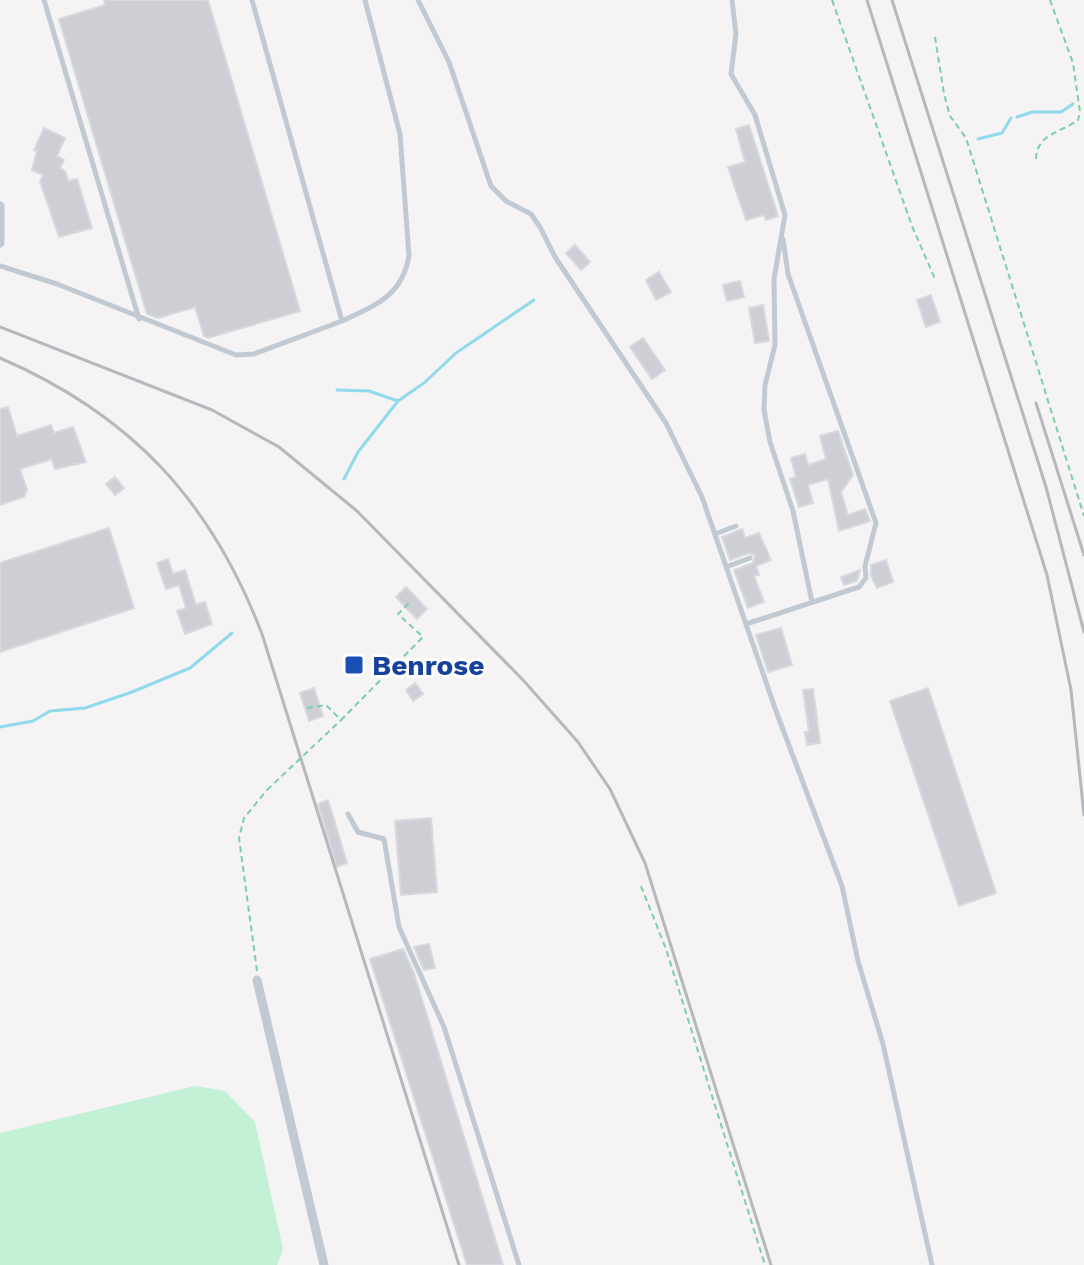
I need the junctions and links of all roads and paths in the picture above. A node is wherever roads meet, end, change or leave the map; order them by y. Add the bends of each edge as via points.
1 (44, 0) edge
2 (252, 0) edge
3 (365, 0) edge
4 (418, 0) edge
5 (732, 0) edge
6 (832, 0) edge
7 (1050, 0) edge
8 (935, 37) dead end
9 (1036, 159) dead end
10 (0, 206) edge
11 (782, 230) junction
12 (0, 243) edge
13 (0, 266) edge
14 (935, 279) dead end
15 (139, 319) junction
16 (342, 321) junction
17 (1084, 516) edge
18 (736, 526) dead end
19 (715, 534) junction
20 (750, 558) dead end
21 (726, 567) junction
22 (410, 602) dead end
23 (812, 602) junction
24 (746, 624) junction
25 (307, 708) dead end
26 (341, 720) junction
27 (348, 814) dead end
28 (641, 886) dead end
29 (257, 980) joint
30 (324, 1265) edge
31 (519, 1265) edge
32 (765, 1265) edge
33 (932, 1265) edge

1 - 15 lane
2 - 16 lane
3 - 16 lane via 400,134 409,256 406,275 387,300
4 - 19 lane via 449,62 491,186 531,214 540,227 680,447
5 - 11 lane via 736,34 731,74 755,115 785,215
6 - 14 path
7 - 9 path via 1073,63 1080,112 1078,120 1046,137 1037,147
8 - 17 path via 950,116 966,138
10 - 12 street
11 - 23 lane via 774,279 775,345 764,410
11 - 23 lane via 788,274 876,523 863,584
13 - 15 lane
15 - 16 lane via 236,355 254,354
18 - 19 lane
19 - 21 lane
20 - 21 lane
21 - 24 lane
22 - 26 path via 398,614 423,637
23 - 24 lane
24 - 33 lane via 842,886
25 - 26 path via 326,705
26 - 29 path, bridge via 244,818 239,838
27 - 31 lane via 358,832 384,839 399,927 444,1027
28 - 32 path via 670,961
29 - 30 street

